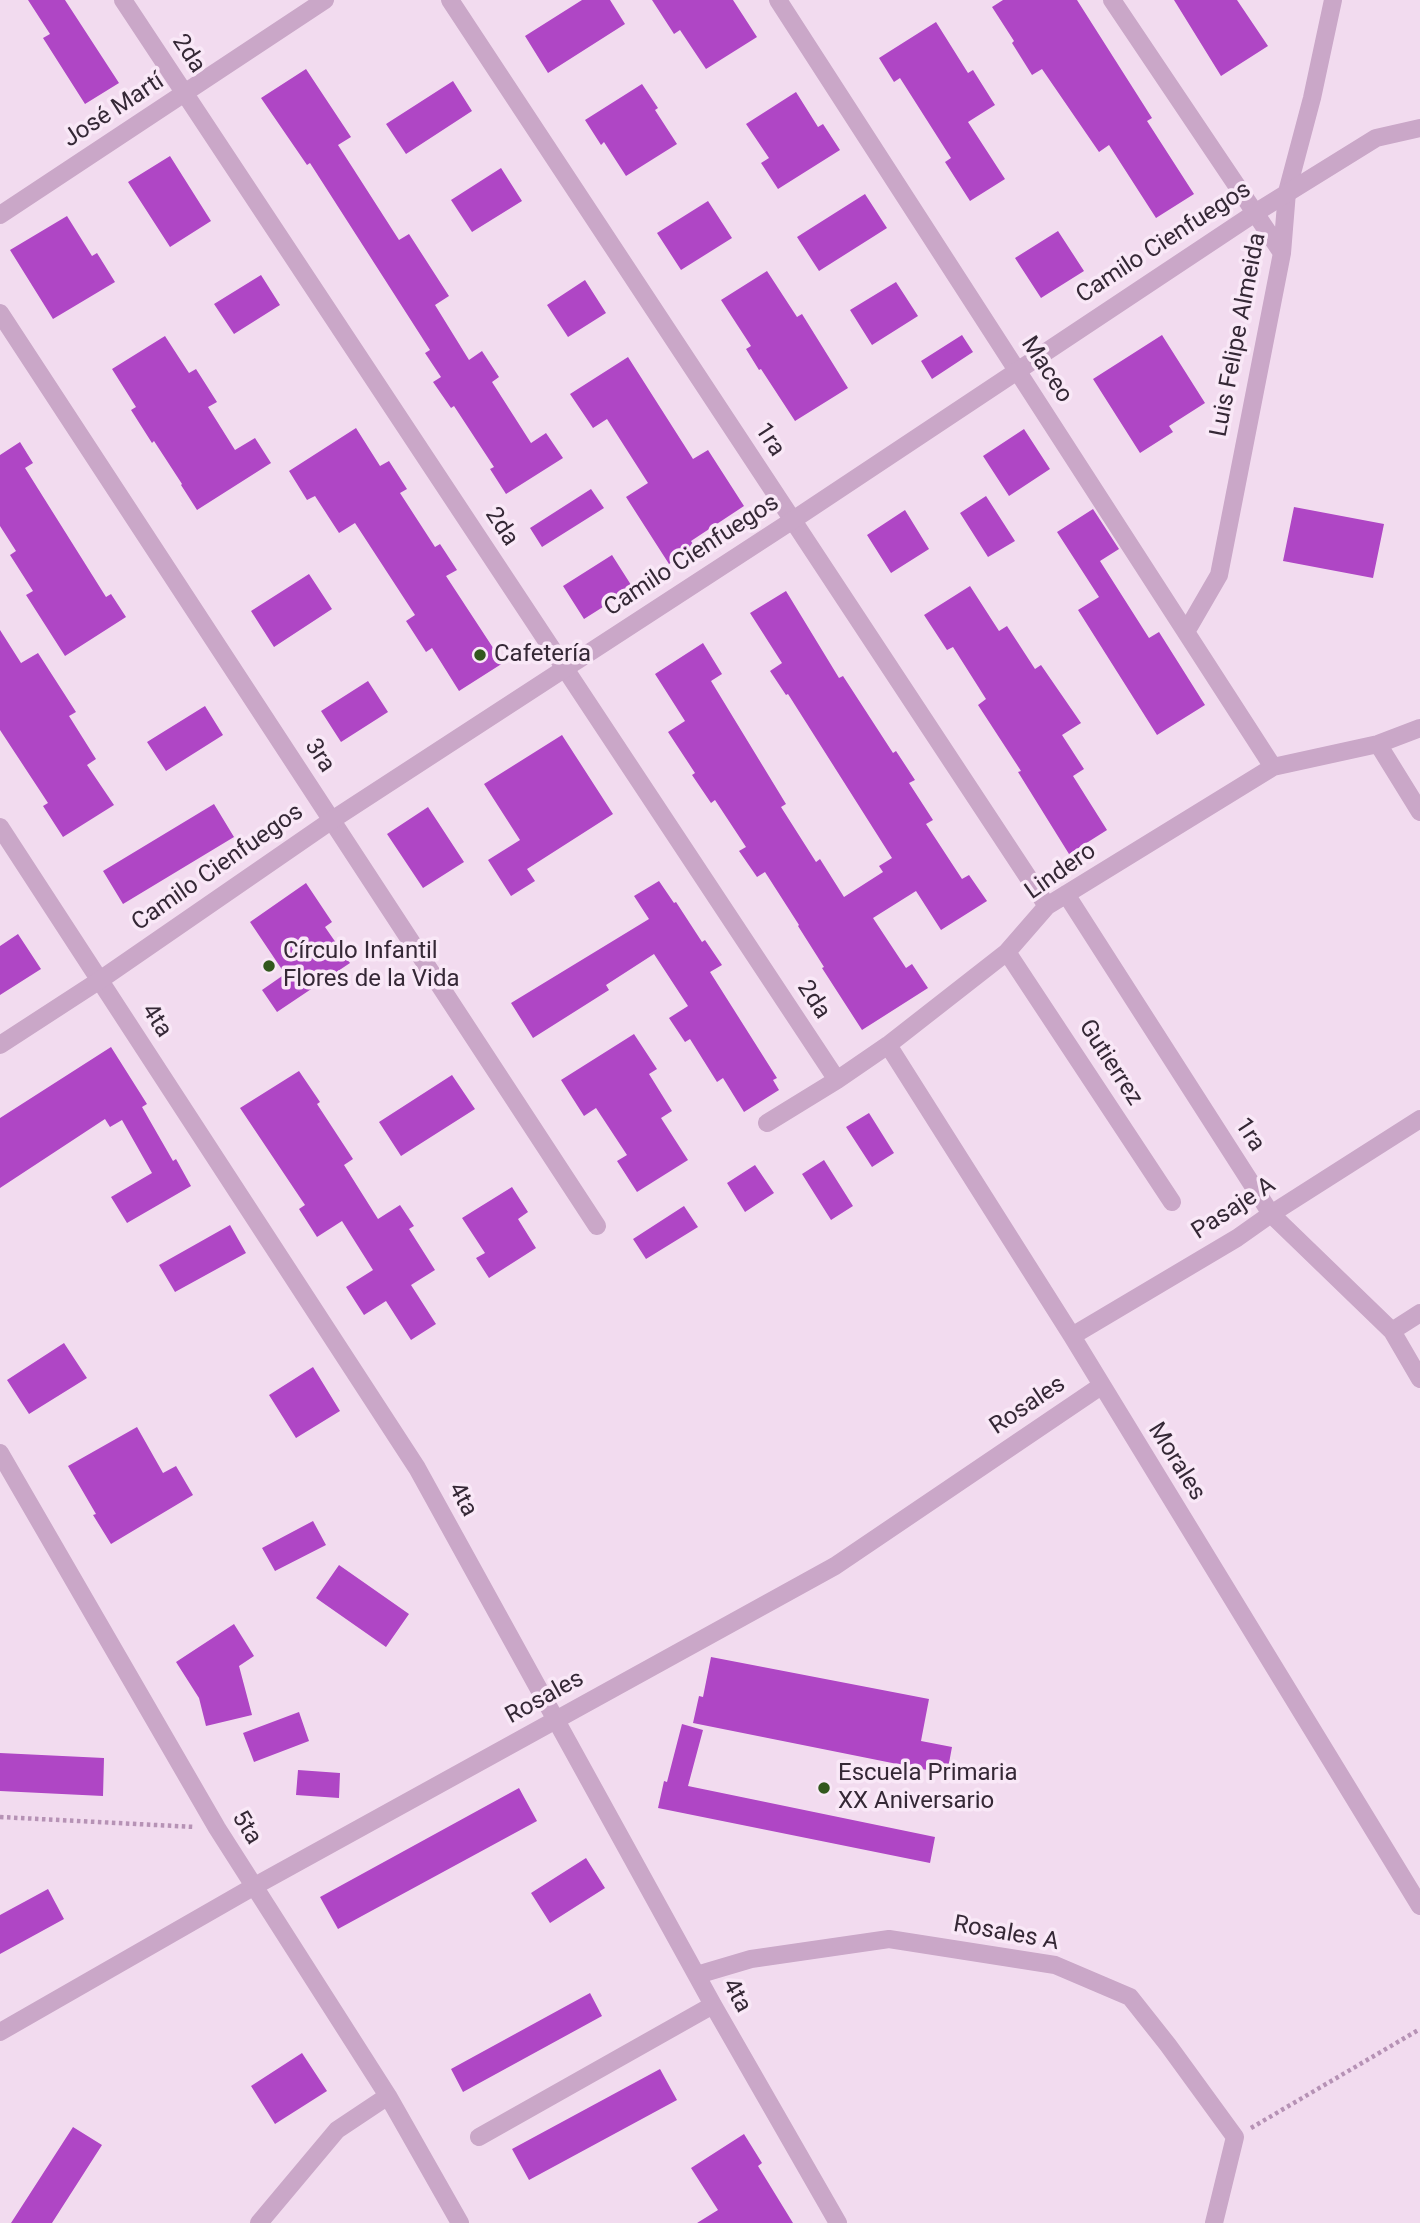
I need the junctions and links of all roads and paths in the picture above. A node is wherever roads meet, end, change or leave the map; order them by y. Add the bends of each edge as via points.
1 (123, 0) edge
2 (325, 0) edge
3 (450, 0) edge
4 (778, 0) edge
5 (1112, 0) edge
6 (1333, 0) edge
7 (185, 93) junction
8 (1420, 128) edge
9 (1287, 192) junction
10 (1255, 212) junction
11 (0, 215) edge
12 (1282, 253) junction
13 (0, 313) edge
14 (1017, 370) junction
15 (793, 520) junction
16 (1186, 632) junction
17 (564, 667) junction
18 (1420, 728) edge
19 (1378, 744) junction
20 (1273, 767) junction
21 (1420, 812) edge
22 (332, 820) junction
23 (0, 827) edge
24 (1066, 894) junction
25 (1047, 906) junction
26 (1007, 952) junction
27 (100, 980) junction
28 (0, 1045) edge
29 (888, 1045) junction
30 (837, 1080) junction
31 (1420, 1119) edge
32 (767, 1123) dead end
33 (1172, 1202) dead end
34 (1271, 1214) junction
35 (597, 1226) dead end
36 (1420, 1313) edge
37 (1392, 1331) junction
38 (1072, 1336) junction
39 (1420, 1379) edge
40 (1101, 1386) junction
41 (0, 1453) edge
42 (555, 1721) junction
43 (0, 1817) edge
44 (217, 1828) junction
45 (253, 1887) junction
46 (1420, 1906) edge
47 (697, 1975) junction
48 (713, 2005) junction
49 (1420, 2029) edge
50 (0, 2032) edge
51 (388, 2096) junction
52 (480, 2137) dead end
53 (1235, 2137) junction
54 (259, 2223) edge
55 (460, 2223) edge
56 (838, 2223) edge
57 (1214, 2223) edge

1 - 7 street, 2da
2 - 7 street, José Martí
3 - 15 street, 1ra
4 - 14 street, Maceo
5 - 10 street
6 - 9 street, Luis Felipe Almeida
7 - 11 street, José Martí
7 - 17 street, 2da
8 - 9 street, Camilo Cienfuegos via 1376,138
9 - 10 street, Camilo Cienfuegos
9 - 12 street, Luis Felipe Almeida
10 - 12 street
10 - 14 street, Camilo Cienfuegos
12 - 16 street, Luis Felipe Almeida via 1219,575
13 - 22 street, 3ra
14 - 15 street, Camilo Cienfuegos
14 - 16 street, Maceo
15 - 17 street, Camilo Cienfuegos
15 - 25 street, 1ra
16 - 20 street, Maceo
17 - 22 street, Camilo Cienfuegos
17 - 30 street, 2da
18 - 19 street, Lindero
19 - 20 street, Lindero
19 - 21 street
20 - 24 street, Lindero
22 - 27 street, Camilo Cienfuegos
22 - 35 street, 3ra
23 - 27 street, 4ta
24 - 25 street, Lindero
24 - 34 street, 1ra
25 - 26 street, Lindero
26 - 29 street, Lindero
26 - 33 street, Gutierrez
27 - 28 street, Camilo Cienfuegos
27 - 42 street, 4ta via 417,1468
29 - 30 street, Lindero
29 - 38 street, Morales
30 - 32 street, Lindero
31 - 34 street, Pasaje A
34 - 37 street, 1ra
34 - 38 street, Pasaje A
36 - 37 street
37 - 39 street, 1ra
38 - 40 street, Morales
40 - 42 street, Rosales via 835,1566
40 - 46 street, Morales
41 - 44 street, 5ta
42 - 45 street, Rosales
42 - 47 street, 4ta
43 - 44 path
44 - 45 street, 5ta
45 - 50 street, Rosales
45 - 51 street, 5ta
47 - 48 street, 4ta
47 - 53 street, Rosales A via 751,1959 889,1940 1055,1965 1130,1997
48 - 52 street
48 - 56 street, 4ta
49 - 53 path
51 - 54 street via 337,2130
51 - 55 street, 5ta
53 - 57 street

